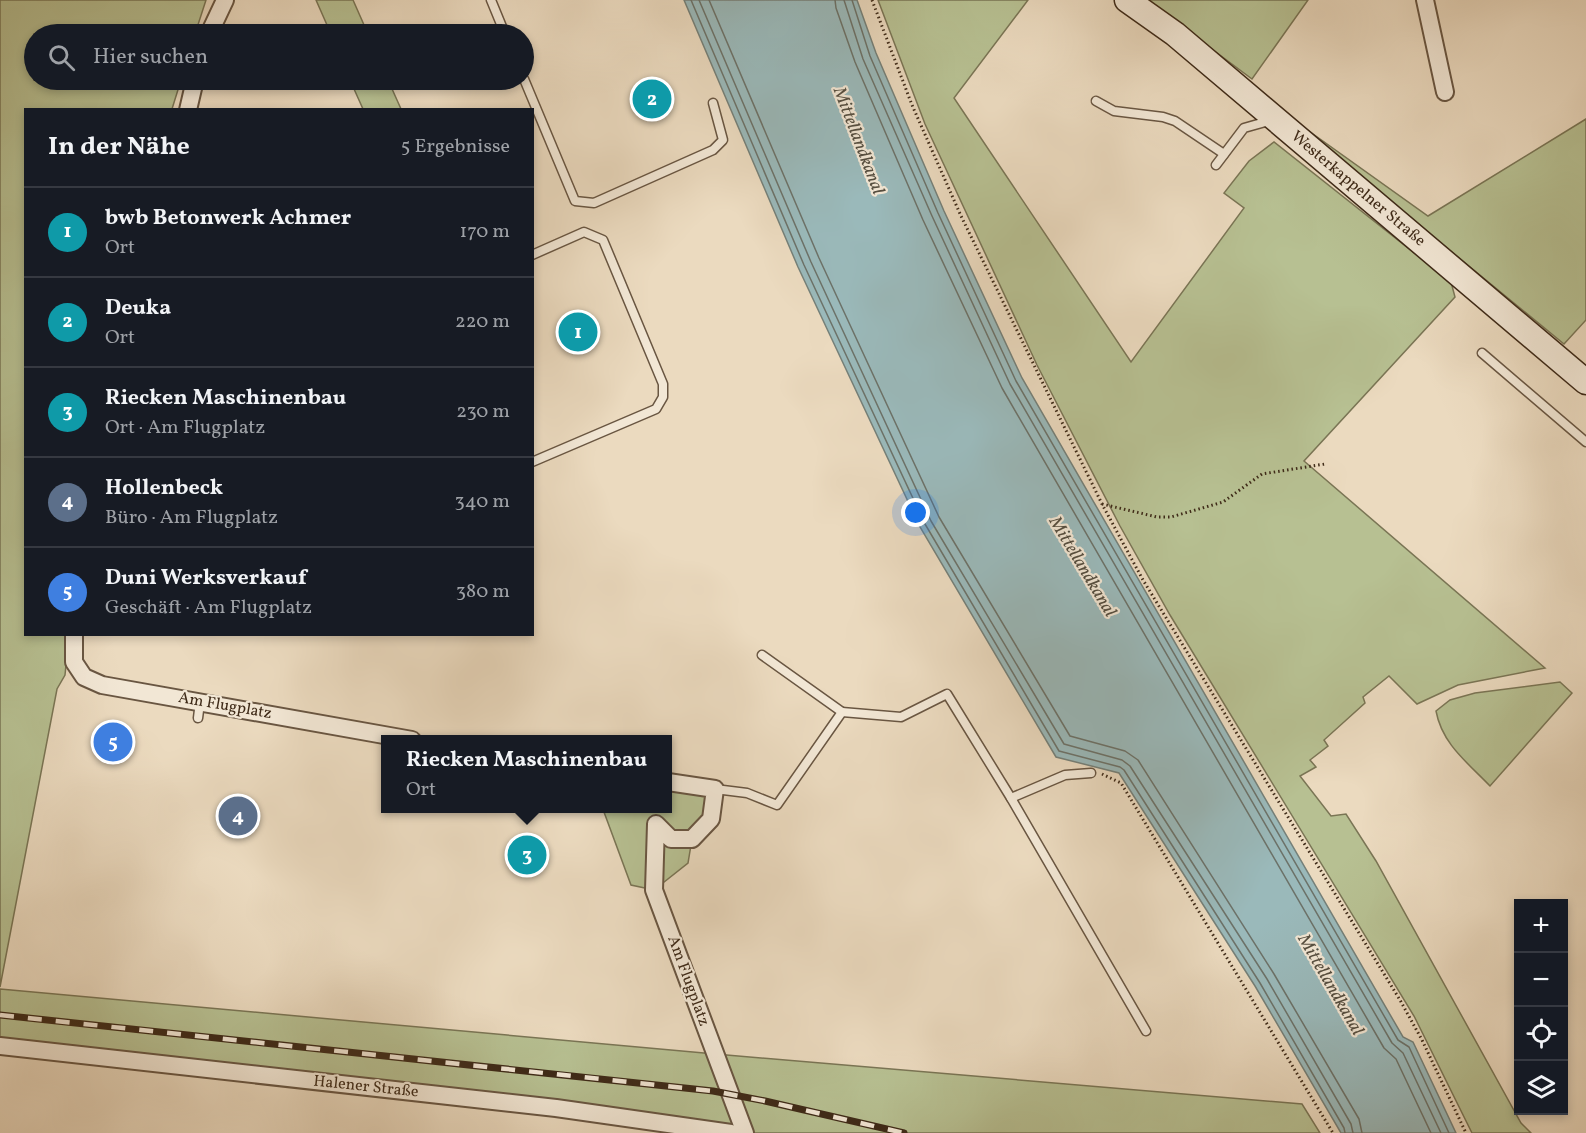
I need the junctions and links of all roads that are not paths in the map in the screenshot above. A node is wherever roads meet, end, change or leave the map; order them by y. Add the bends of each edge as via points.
1 (225, 0) edge
2 (490, 0) edge
3 (1127, 0) edge
4 (1425, 0) edge
5 (214, 24) edge
6 (501, 24) edge
7 (193, 90) edge
8 (528, 90) edge
9 (1445, 92) dead end
10 (1096, 101) dead end
11 (713, 103) dead end
12 (188, 108) edge
13 (1275, 118) junction
14 (1224, 154) junction
15 (1216, 165) dead end
16 (534, 254) edge
17 (1482, 353) dead end
18 (1586, 382) edge
19 (1586, 442) edge
20 (534, 461) edge
21 (74, 636) edge
22 (762, 655) dead end
23 (842, 712) junction
24 (381, 736) edge
25 (1091, 773) road end
26 (672, 783) edge
27 (715, 789) junction
28 (1011, 798) junction
29 (653, 816) edge
30 (1146, 1031) dead end
31 (0, 1046) edge
32 (731, 1133) edge
33 (745, 1133) edge

1 - 5 street
2 - 6 lane
3 - 13 main road, Westerkappelner Straße via 1175,34
4 - 9 street
7 - 12 street
8 - 11 lane via 575,201 594,203 713,150 723,140
10 - 14 lane via 1114,111 1175,121
13 - 14 lane via 1244,128
13 - 18 main road, Westerkappelner Straße
14 - 15 lane
16 - 20 lane via 584,232 603,240 663,384 663,397 656,409
17 - 19 lane
21 - 24 street, Am Flugplatz via 74,662 84,677 102,685 199,710
22 - 23 lane
23 - 27 lane via 777,805 747,793
23 - 28 lane via 901,717 947,694
25 - 28 lane via 1065,775
26 - 27 street
27 - 29 street, Am Flugplatz via 711,819 692,839 671,839
28 - 30 lane
29 - 33 street, Am Flugplatz via 654,890
31 - 32 street, Halener Straße via 550,1108

